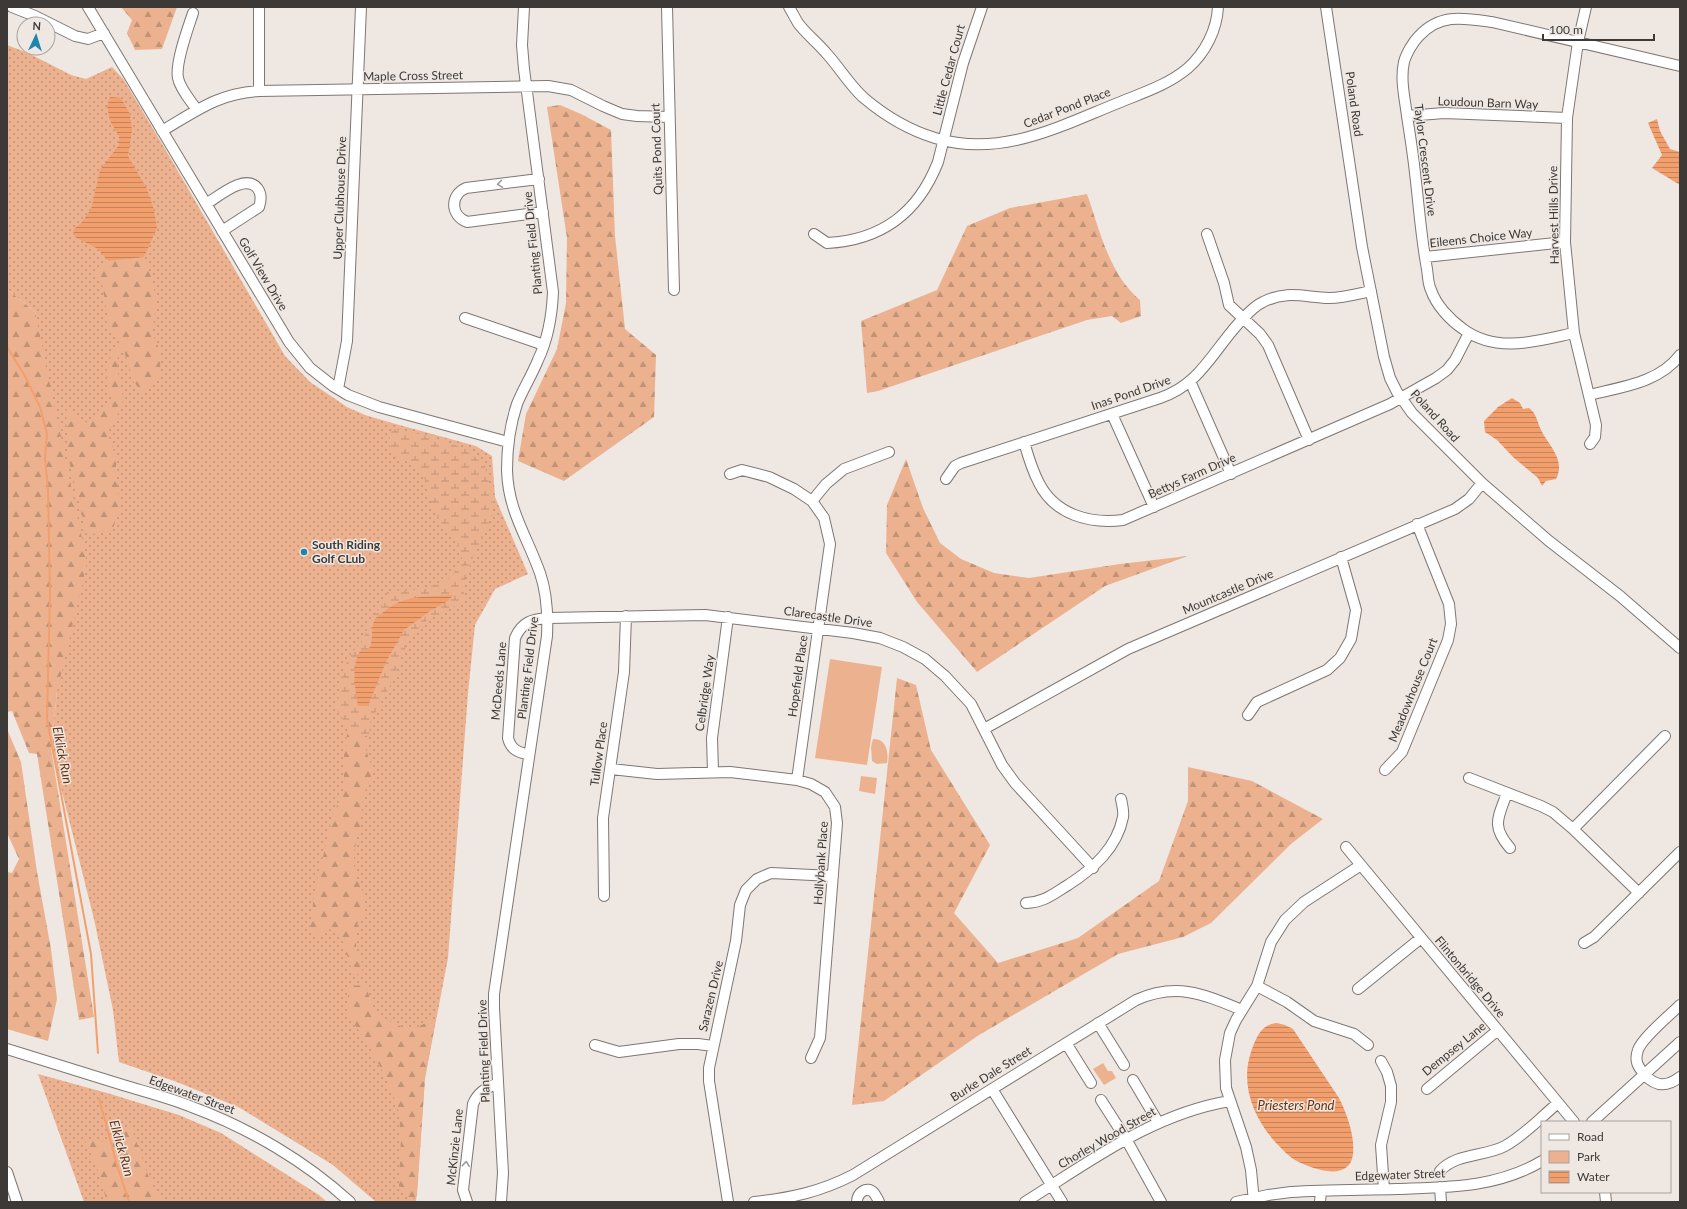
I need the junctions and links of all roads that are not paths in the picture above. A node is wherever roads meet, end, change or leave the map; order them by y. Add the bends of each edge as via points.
1 (12, 7) edge
2 (88, 7) edge
3 (259, 7) edge
4 (361, 7) edge
5 (524, 7) edge
6 (668, 7) edge
7 (789, 7) edge
8 (982, 7) edge
9 (1218, 7) edge
10 (1326, 7) edge
11 (1586, 7) edge
12 (36, 12) edge
13 (193, 13) dead end
14 (104, 33) junction
15 (1578, 42) junction
16 (1680, 66) edge
17 (526, 87) junction
18 (358, 89) junction
19 (259, 91) junction
20 (197, 110) junction
21 (1407, 116) junction
22 (669, 117) junction
23 (1567, 118) junction
24 (162, 131) junction
25 (944, 140) junction
26 (539, 179) junction
27 (206, 204) junction
28 (543, 212) junction
29 (222, 231) junction
30 (814, 234) dead end
31 (1207, 234) dead end
32 (1565, 242) junction
33 (1425, 257) junction
34 (674, 290) dead end
35 (1371, 291) junction
36 (465, 318) dead end
37 (1243, 318) junction
38 (1469, 333) junction
39 (1574, 334) junction
40 (544, 345) junction
41 (1680, 355) edge
42 (1190, 381) junction
43 (338, 389) junction
44 (1589, 395) junction
45 (1401, 398) junction
46 (1112, 414) junction
47 (1309, 440) junction
48 (508, 442) junction
49 (1024, 442) junction
50 (1590, 444) dead end
51 (889, 452) dead end
52 (730, 474) dead end
53 (1231, 474) junction
54 (946, 479) dead end
55 (1482, 483) junction
56 (812, 501) junction
57 (1154, 507) junction
58 (1417, 524) junction
59 (1341, 558) junction
60 (626, 616) junction
61 (728, 617) junction
62 (548, 618) junction
63 (818, 629) junction
64 (1680, 648) edge
65 (1248, 715) dead end
66 (984, 729) junction
67 (1665, 736) dead end
68 (529, 755) junction
69 (611, 769) junction
70 (1385, 770) dead end
71 (713, 772) junction
72 (1469, 778) dead end
73 (797, 780) junction
74 (1507, 793) junction
75 (1121, 799) dead end
76 (1573, 829) junction
77 (1346, 847) dead end
78 (1510, 848) dead end
79 (1680, 852) edge
80 (1361, 865) junction
81 (1093, 868) junction
82 (834, 876) junction
83 (1639, 894) junction
84 (604, 896) dead end
85 (1026, 903) dead end
86 (1421, 938) junction
87 (1584, 943) dead end
88 (1256, 986) junction
89 (1358, 989) dead end
90 (1680, 1005) edge
91 (1242, 1010) junction
92 (1098, 1023) junction
93 (1498, 1030) junction
94 (1680, 1042) edge
95 (1066, 1043) junction
96 (595, 1045) dead end
97 (1368, 1045) dead end
98 (713, 1046) junction
99 (7, 1049) edge
100 (811, 1058) dead end
101 (1381, 1062) dead end
102 (1124, 1065) dead end
103 (1644, 1074) junction
104 (1680, 1076) edge
105 (1133, 1080) dead end
106 (1091, 1083) dead end
107 (498, 1084) junction
108 (1426, 1088) dead end
109 (992, 1089) junction
110 (1101, 1100) dead end
111 (1230, 1101) junction
112 (1558, 1103) junction
113 (1573, 1121) edge
114 (1593, 1121) edge
115 (1158, 1122) junction
116 (1126, 1139) junction
117 (1541, 1162) edge
118 (1440, 1171) dead end
119 (7, 1172) edge
120 (853, 1175) junction
121 (1052, 1185) junction
122 (1440, 1187) junction
123 (1384, 1189) junction
124 (862, 1191) junction
125 (1321, 1191) junction
126 (1254, 1200) edge
127 (17, 1202) edge
128 (350, 1202) edge
129 (467, 1202) edge
130 (501, 1202) edge
131 (728, 1202) edge
132 (754, 1202) edge
133 (857, 1202) edge
134 (879, 1202) edge
135 (1025, 1202) edge
136 (1062, 1202) edge
137 (1161, 1202) edge
138 (1236, 1202) edge
139 (1320, 1202) edge
140 (1441, 1202) edge

1 - 12 street
2 - 14 street, Golf View Drive
3 - 19 street
4 - 18 street, Upper Clubhouse Drive
5 - 17 street, Planting Field Drive via 522,45
6 - 22 street, Quits Pond Court
7 - 25 street, Cedar Pond Place via 798,23 863,98 902,124
8 - 25 street, Little Cedar Court via 963,63
9 - 25 street, Cedar Pond Place via 1215,23 1205,47 1189,67 1168,82 1031,138 994,144
10 - 35 street, Poland Road
11 - 15 street, Harvest Hills Drive
12 - 14 street via 75,36 88,40
13 - 20 street via 177,76
14 - 24 street, Golf View Drive
15 - 16 street, Taylor Crescent Drive
15 - 21 street, Taylor Crescent Drive via 1485,21 1464,18 1444,20 1418,36 1404,63 1403,87
15 - 23 street, Harvest Hills Drive
17 - 18 street, Maple Cross Street
17 - 22 street, Maple Cross Street via 548,86 572,90 622,114
17 - 26 street, Planting Field Drive
18 - 19 street, Maple Cross Street
18 - 43 street, Upper Clubhouse Drive via 347,341
19 - 20 street, Maple Cross Street via 230,95
20 - 24 street, Maple Cross Street
21 - 23 street, Loudoun Barn Way via 1444,113
21 - 33 street, Taylor Crescent Drive
22 - 34 street, Quits Pond Court
23 - 32 street, Harvest Hills Drive
24 - 27 street, Golf View Drive
25 - 30 street, Little Cedar Court via 938,162 926,188 918,200 895,221 868,236 840,243 827,244
26 - 28 street, Planting Field Drive
26 -> 28 street via 466,188 458,194 454,208 458,217 467,222
27 - 29 street, Golf View Drive
27 - 29 street via 240,183 250,183 258,189 261,198 259,207
28 - 40 street, Planting Field Drive via 552,292 550,322
29 - 43 street, Golf View Drive via 289,342 310,368
31 - 37 street via 1224,283 1228,305
32 - 33 street, Eileens Choice Way
32 - 39 street, Harvest Hills Drive
33 - 38 street, Taylor Crescent Drive via 1431,290 1450,319
35 - 37 street, Inas Pond Drive via 1341,297 1283,295 1255,306
35 - 45 street, Poland Road via 1384,357 1390,378
36 - 40 street
37 - 42 street, Inas Pond Drive
37 - 47 street via 1268,345
38 - 39 street, Taylor Crescent Drive via 1487,341 1507,344
38 - 45 street, Bettys Farm Drive via 1447,370
39 - 44 street, Harvest Hills Drive
40 - 48 street, Planting Field Drive via 517,405
41 - 44 street via 1668,368 1653,378
42 - 46 street, Inas Pond Drive via 1170,394
42 - 53 street
43 - 48 street, Golf View Drive via 365,403
44 - 50 street, Harvest Hills Drive via 1596,425 1595,437
45 - 47 street, Bettys Farm Drive
45 - 55 street, Poland Road via 1423,425
46 - 49 street, Inas Pond Drive
46 - 57 street
47 - 53 street, Bettys Farm Drive
48 - 62 street, Planting Field Drive via 507,471 513,508 541,574
49 - 54 street, Inas Pond Drive via 961,463 955,466
49 - 57 street, Bettys Farm Drive via 1042,488 1051,499 1070,513 1092,521 1113,521 1123,520
51 - 56 street via 844,469 826,484
52 - 56 street, Hopefield Place via 742,470 768,477
53 - 57 street, Bettys Farm Drive
55 - 58 street, Mountcastle Drive via 1469,499 1455,508
55 - 64 street, Poland Road
56 - 63 street, Hopefield Place via 824,518 830,544
58 - 59 street, Mountcastle Drive
58 - 70 street, Meadowhouse Court via 1449,604 1451,624 1448,640 1402,752
59 - 65 street via 1356,610 1351,640 1340,658 1327,670 1257,702
59 - 66 street, Mountcastle Drive via 1128,649
60 - 61 street, Clarecastle Drive
60 - 62 street, Clarecastle Drive
60 - 69 street, Tullow Place via 624,672
61 - 63 street, Clarecastle Drive
61 - 71 street, Celbridge Way via 712,738
62 - 68 street, Planting Field Drive
62 - 68 street, McDeeds Lane via 535,619 523,625 515,642 508,738 517,752
63 - 66 street, Clarecastle Drive via 880,638 925,659 971,704
63 - 73 street, Hopefield Place
66 - 81 street, Clarecastle Drive via 1015,783
67 - 76 street
68 - 107 street, Planting Field Drive via 494,994
69 - 71 street, Hollybank Place via 657,774
69 - 84 street, Tullow Place via 603,818
71 - 73 street, Hollybank Place
72 - 74 street
73 - 82 street, Hollybank Place via 825,792 835,808 837,823
74 - 76 street via 1553,812
74 - 78 street via 1500,813 1498,832
75 - 81 street via 1123,817 1116,835 1109,849
76 - 83 street
77 - 80 street, Flintonbridge Drive
79 - 83 street
80 - 86 street, Flintonbridge Drive
80 - 88 street via 1304,902 1284,920 1271,942
81 - 85 street via 1044,901
82 - 98 street, Sarazen Drive via 771,873 757,879 746,890 740,905 736,941
82 - 100 street, Hollybank Place via 820,1038
83 - 87 street via 1594,937
86 - 89 street
86 - 93 street, Flintonbridge Drive
88 - 91 street
88 - 97 street via 1287,1002 1314,1021 1354,1034
90 - 103 street via 1638,1048 1636,1062
91 - 92 street, Burke Dale Street via 1196,992 1172,990 1136,1000
91 - 111 street via 1230,1033 1225,1060 1224,1074
92 - 95 street, Burke Dale Street
92 - 102 street
93 - 108 street, Dempsey Lane
93 - 112 street, Flintonbridge Drive
94 - 103 street
95 - 106 street
95 - 109 street, Burke Dale Street
96 - 98 street via 619,1052 679,1044
98 - 131 street, Sarazen Drive via 709,1081
99 - 128 street, Edgewater Street via 173,1100 221,1119 285,1154 334,1187
101 - 123 street via 1391,1086 1391,1102 1381,1145
103 - 104 street via 1652,1082 1662,1084
103 - 114 street
105 - 115 street
129 -> 107 street, McKinzie Lane via 463,1190 473,1104 480,1092
107 - 130 street, Planting Field Drive via 503,1173
109 - 120 street, Burke Dale Street
109 - 121 street
110 - 116 street
111 - 115 street, Chorley Wood Street via 1195,1108
111 - 126 street via 1246,1147
112 - 113 street, Flintonbridge Drive
112 - 118 street via 1506,1146 1450,1162
115 - 116 street, Chorley Wood Street
116 - 121 street, Chorley Wood Street
116 - 137 street
117 - 122 street, Edgewater Street via 1500,1179 1464,1186
119 - 127 street
120 - 124 street
120 - 132 street, Burke Dale Street via 802,1195
121 - 135 street, Chorley Wood Street
121 - 136 street
122 - 123 street, Edgewater Street
122 - 140 street
123 - 125 street, Edgewater Street
124 - 133 street via 858,1194
124 - 134 street via 871,1191
125 - 126 street, Edgewater Street via 1291,1192
125 - 139 street
126 - 138 street, Edgewater Street

